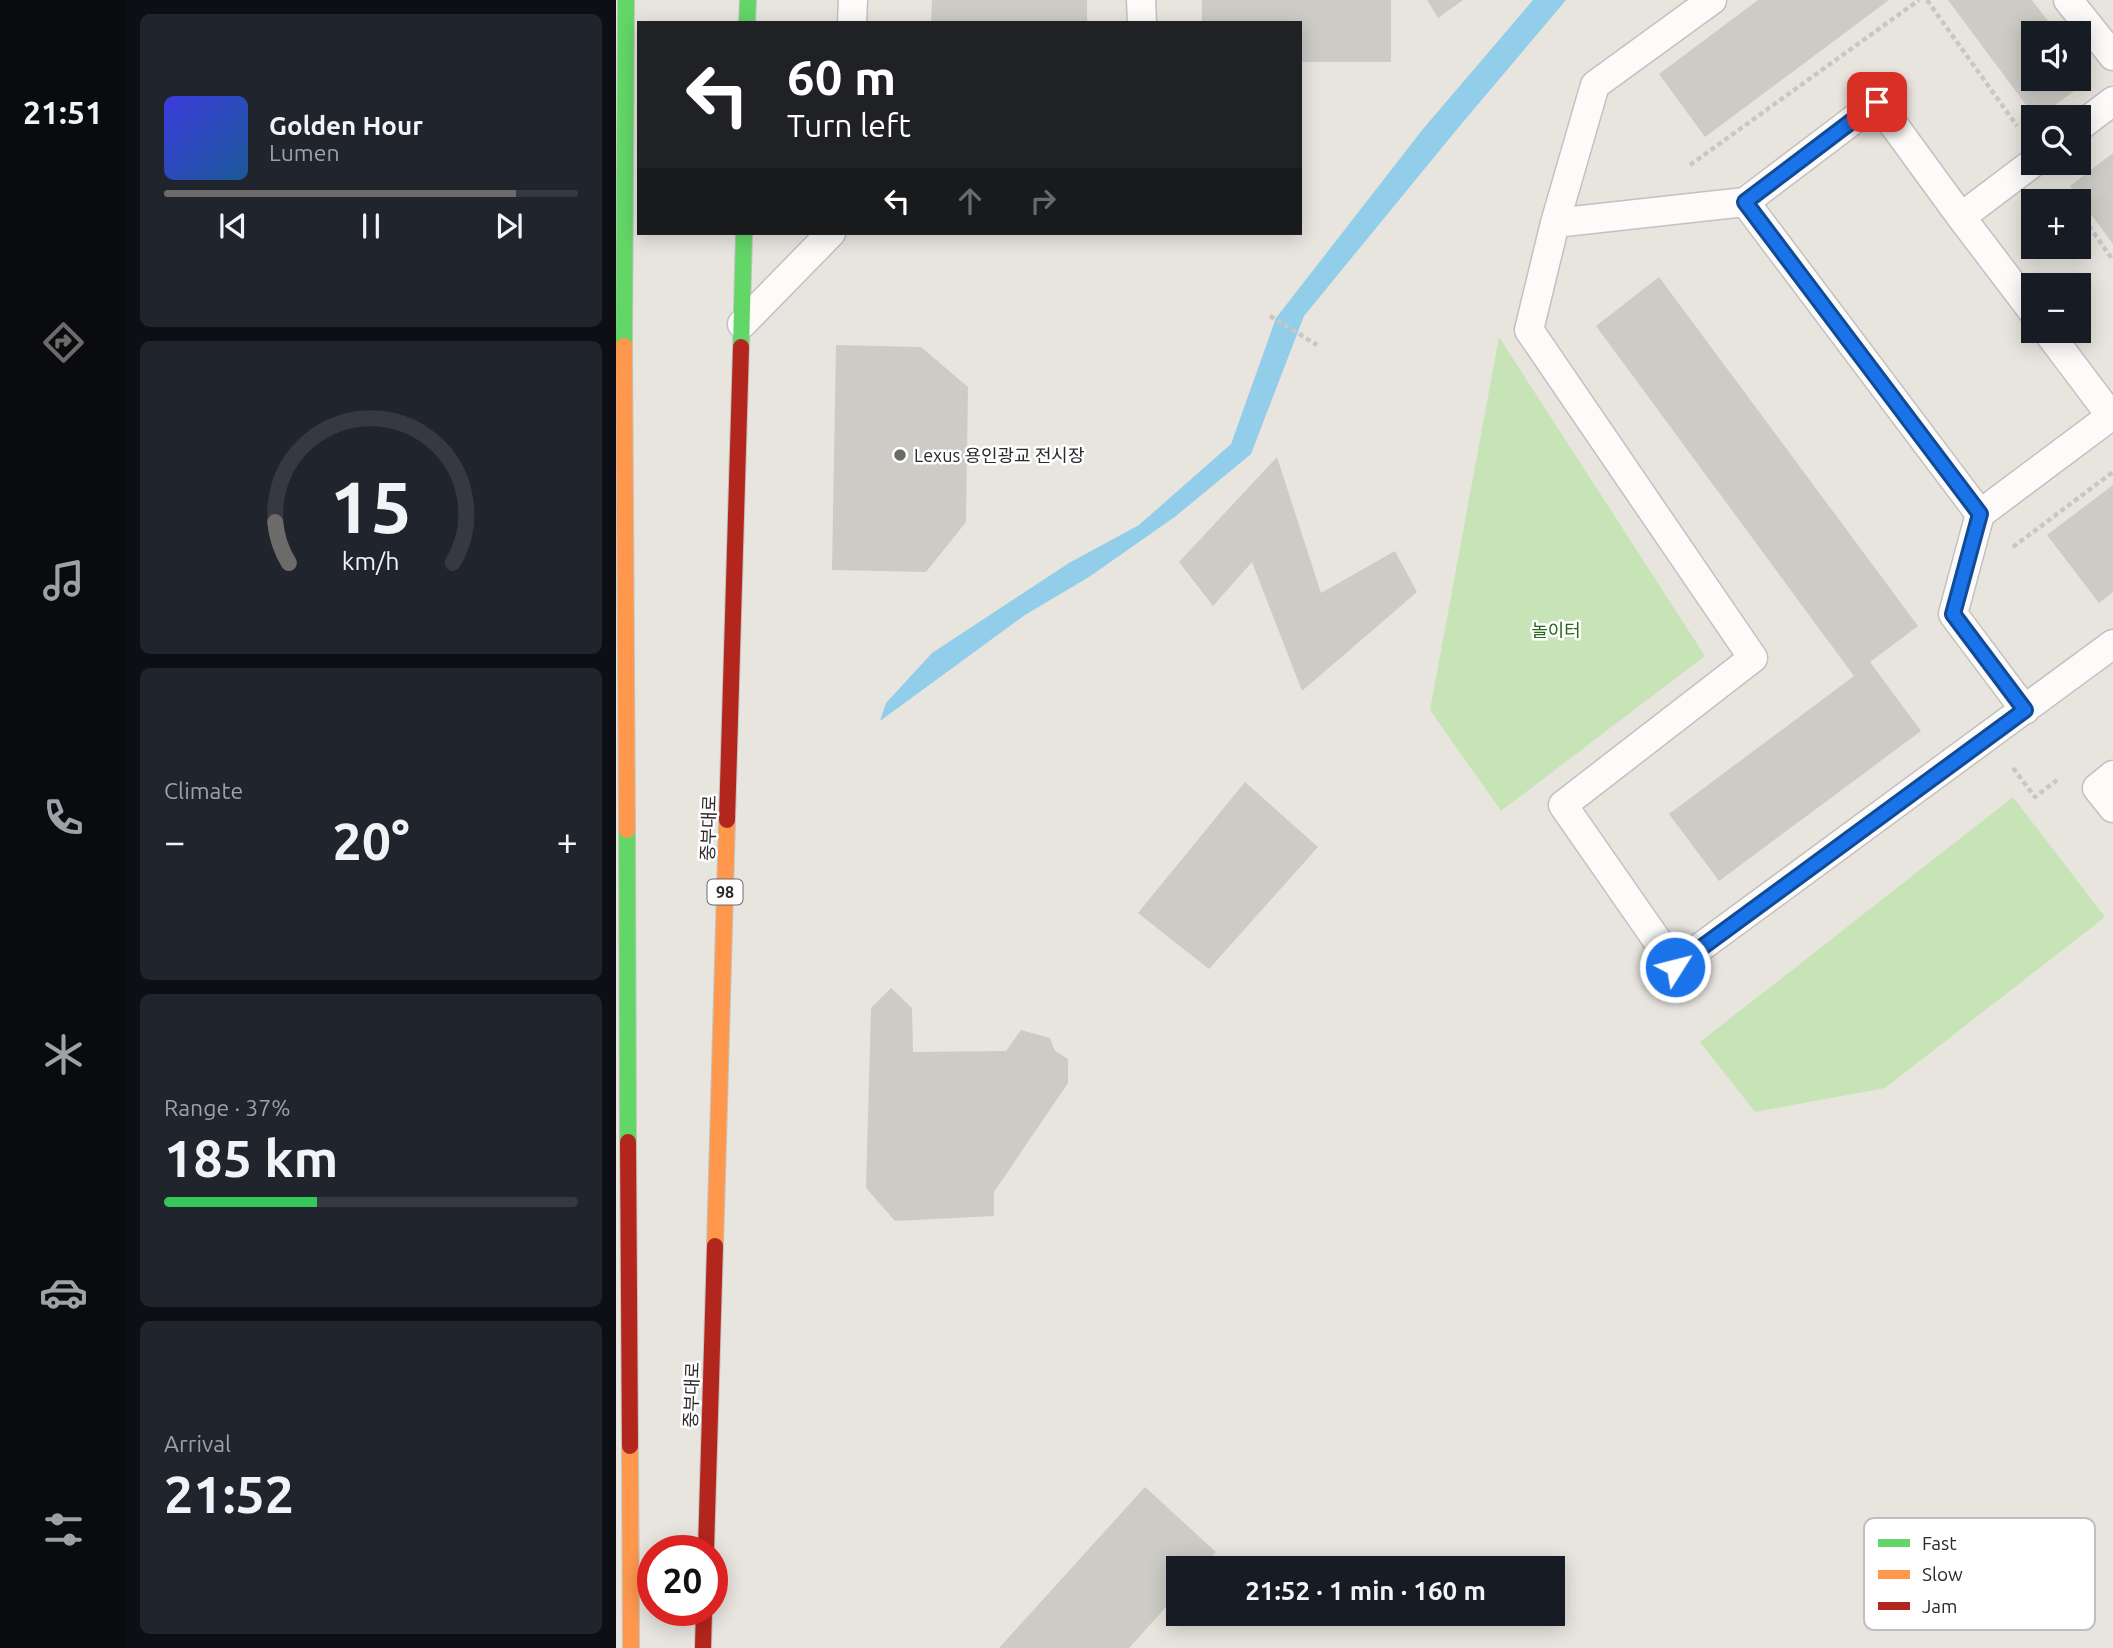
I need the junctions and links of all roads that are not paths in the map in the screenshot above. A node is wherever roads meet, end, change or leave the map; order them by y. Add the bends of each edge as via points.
1 (626, 0) edge
2 (748, 0) edge
3 (853, 0) edge
4 (1141, 0) edge
5 (1712, 0) edge
6 (2068, 0) edge
7 (747, 21) edge
8 (852, 21) edge
9 (1142, 21) edge
10 (2113, 56) edge
11 (2113, 101) edge
12 (2091, 118) edge
13 (2021, 172) edge
14 (1745, 202) junction
15 (1961, 217) junction
16 (1555, 223) junction
17 (744, 235) edge
18 (829, 235) edge
19 (2021, 296) edge
20 (742, 324) junction
21 (2056, 343) edge
22 (1980, 514) junction
23 (2113, 644) edge
24 (2025, 710) junction
25 (2113, 775) edge
26 (2113, 808) edge
27 (706, 1535) edge
28 (631, 1648) edge

1 - 28 main road
2 - 7 main road
3 - 8 lane
4 - 9 lane
5 - 16 lane via 1595,85
6 - 10 lane
11 - 12 lane
13 - 15 lane
14 - 15 lane via 1877,102
14 - 16 lane
14 - 22 lane
15 - 19 lane
16 - 24 lane via 1529,330 1753,658 1563,805 1675,967
17 - 20 main road, 중부대로 / 98
18 - 20 lane
20 - 27 main road, 중부대로 / 98
21 - 22 lane via 2110,416
22 - 24 lane via 1953,614
23 - 24 lane
25 - 26 lane via 2097,788

